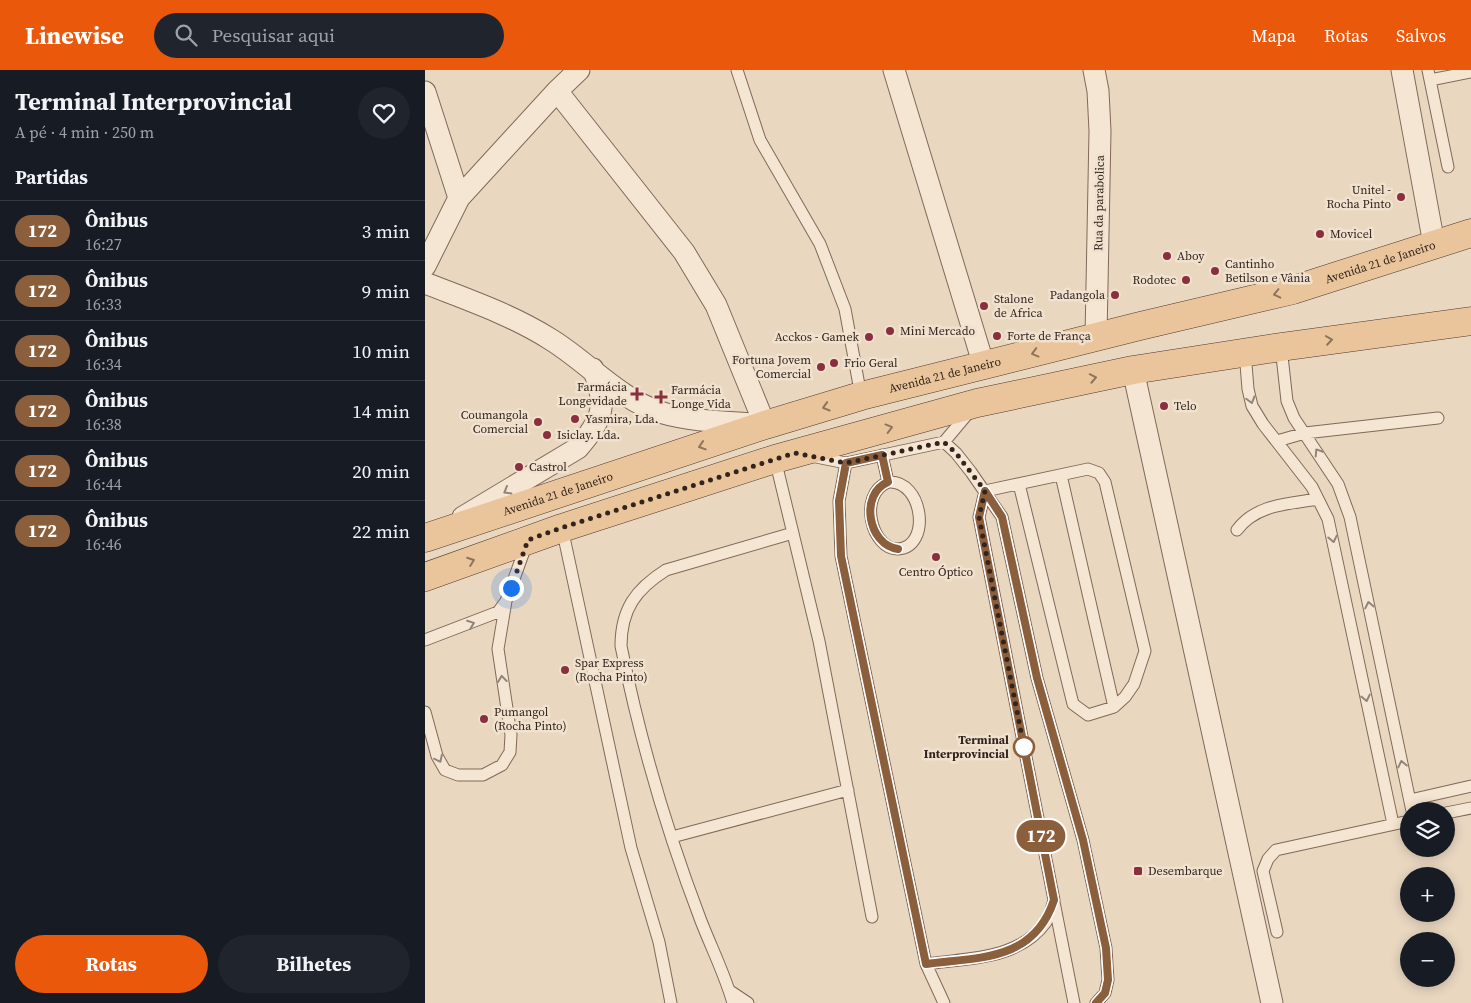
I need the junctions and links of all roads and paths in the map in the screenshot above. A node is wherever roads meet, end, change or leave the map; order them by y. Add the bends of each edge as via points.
1 (579, 70) edge
2 (737, 70) edge
3 (893, 70) edge
4 (1094, 70) edge
5 (1402, 70) edge
6 (1471, 72) edge
7 (1429, 75) edge
8 (557, 90) junction
9 (425, 92) edge
10 (1448, 167) dead end
11 (459, 198) junction
12 (1458, 238) edge
13 (425, 266) edge
14 (425, 283) edge
15 (1471, 321) edge
16 (1096, 337) junction
17 (1281, 347) junction
18 (1245, 352) junction
19 (984, 366) junction
20 (593, 369) junction
21 (1133, 370) junction
22 (861, 396) junction
23 (977, 403) junction
24 (1438, 418) dead end
25 (765, 425) junction
26 (1305, 433) junction
27 (1277, 441) junction
28 (944, 442) junction
29 (882, 455) junction
30 (785, 456) junction
31 (846, 463) junction
32 (1061, 475) junction
33 (888, 482) junction
34 (1019, 484) junction
35 (985, 491) junction
36 (1318, 500) junction
37 (561, 528) junction
38 (1237, 530) dead end
39 (793, 533) junction
40 (427, 537) edge
41 (528, 540) junction
42 (425, 577) edge
43 (506, 601) junction
44 (425, 640) edge
45 (1114, 707) junction
46 (425, 712) edge
47 (1471, 786) edge
48 (848, 790) junction
49 (1410, 802) edge
50 (1420, 802) edge
51 (1471, 808) edge
52 (1455, 811) edge
53 (1400, 823) edge
54 (1393, 824) junction
55 (672, 837) junction
56 (1054, 900) junction
57 (872, 917) dead end
58 (1277, 932) dead end
59 (926, 964) junction
60 (730, 991) junction
61 (671, 1003) edge
62 (733, 1003) edge
63 (748, 1003) edge
64 (944, 1003) edge
65 (1074, 1003) edge
66 (1096, 1003) edge
67 (1272, 1003) edge

1 - 8 street
2 - 22 lane via 760,140 820,244 845,309
3 - 19 street
4 - 16 street, Rua da parabolica via 1100,131
5 - 12 street
6 - 7 lane
7 - 10 lane
8 - 11 street
8 - 25 street via 684,252 716,305
9 - 11 street
11 - 13 street
12 -> 16 main road, Avenida 21 de Janeiro via 1293,290
14 - 20 street via 512,316
17 -> 15 main road
16 -> 19 main road, Avenida 21 de Janeiro
17 - 18 main road
17 - 26 lane via 1287,401
18 - 21 main road
18 -> 27 lane via 1252,406
19 - 22 main road, Avenida 21 de Janeiro
20 - 25 street via 634,401 663,413
20 -> 40 street via 599,384 602,409 592,432 578,448
23 -> 21 main road
21 - 67 street
22 -> 25 main road, Avenida 21 de Janeiro
23 - 28 lane
30 -> 23 main road
24 - 26 lane
25 -> 40 main road, Avenida 21 de Janeiro
26 - 27 lane
49 -> 26 lane via 1350,517 1338,484
27 - 36 lane
28 - 29 lane
28 - 35 lane
29 - 31 lane
29 - 33 lane
30 - 31 lane
30 - 37 main road
30 - 39 lane
31 - 59 lane via 839,501 841,556
32 - 34 lane
32 - 45 lane
32 - 45 lane via 1088,469 1099,473 1105,482 1145,651 1135,684
33 - 33 lane via 875,490 871,511 879,539 898,549 917,537 919,522 909,488
34 - 35 lane
34 - 45 lane via 1073,704 1088,715
35 - 56 lane via 979,517
35 - 66 lane via 1002,517 1037,678 1083,840 1106,948 1108,980 1105,993
36 - 38 lane via 1259,511 1246,518
36 -> 54 lane via 1328,519
37 - 41 main road
37 - 61 lane via 631,848 659,942
39 - 48 lane via 819,640
39 - 55 lane via 666,570 633,598 625,612 621,627 625,665 646,756
42 -> 41 main road
41 - 43 lane
44 -> 43 lane via 487,618 498,612
46 -> 43 lane via 437,756 445,770 458,775 483,775 502,765 510,752 511,736 498,649
47 - 50 lane
48 - 55 lane
48 - 57 lane
51 - 52 lane
53 - 54 lane
54 - 58 lane via 1276,850 1263,871
55 - 60 lane
56 - 59 lane via 1047,920 1033,938 1004,953
56 - 65 lane
59 - 64 lane
60 - 62 lane
60 - 63 lane

